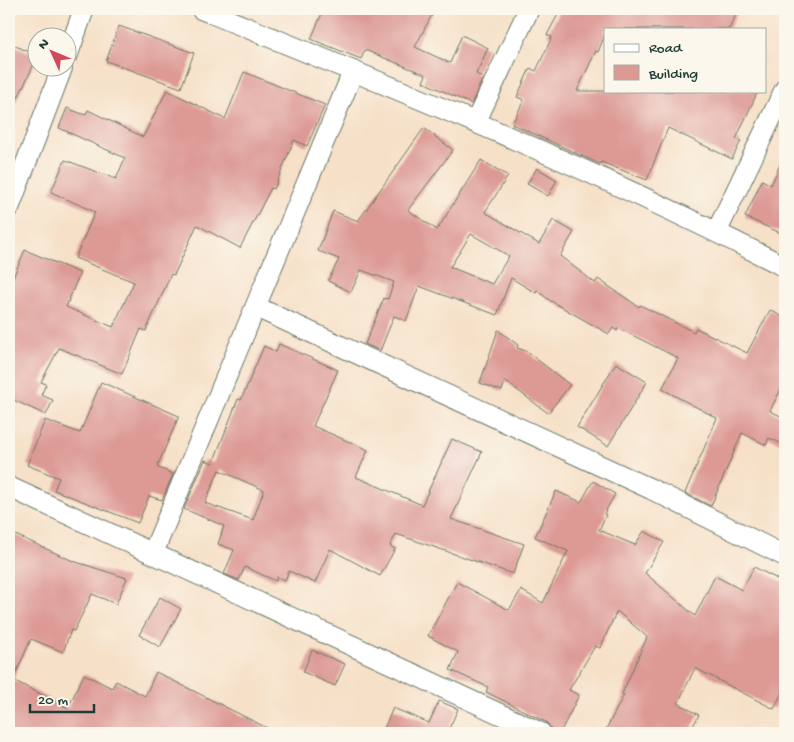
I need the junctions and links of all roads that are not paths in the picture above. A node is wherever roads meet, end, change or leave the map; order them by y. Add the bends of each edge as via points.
1 (84, 9) edge
2 (201, 9) edge
3 (530, 9) edge
4 (238, 16) edge
5 (77, 28) edge
6 (353, 72) junction
7 (58, 78) edge
8 (785, 89) edge
9 (476, 122) junction
10 (9, 208) edge
11 (717, 232) junction
12 (785, 267) edge
13 (256, 308) junction
14 (9, 487) edge
15 (153, 553) junction
16 (785, 556) edge
17 (541, 733) edge

1 - 5 street
2 - 4 street
3 - 9 street
4 - 6 street
6 - 9 street
6 - 13 street
7 - 10 street
8 - 11 street
9 - 11 street
11 - 12 street
13 - 15 street
13 - 16 street via 651,489
14 - 15 street
15 - 17 street

